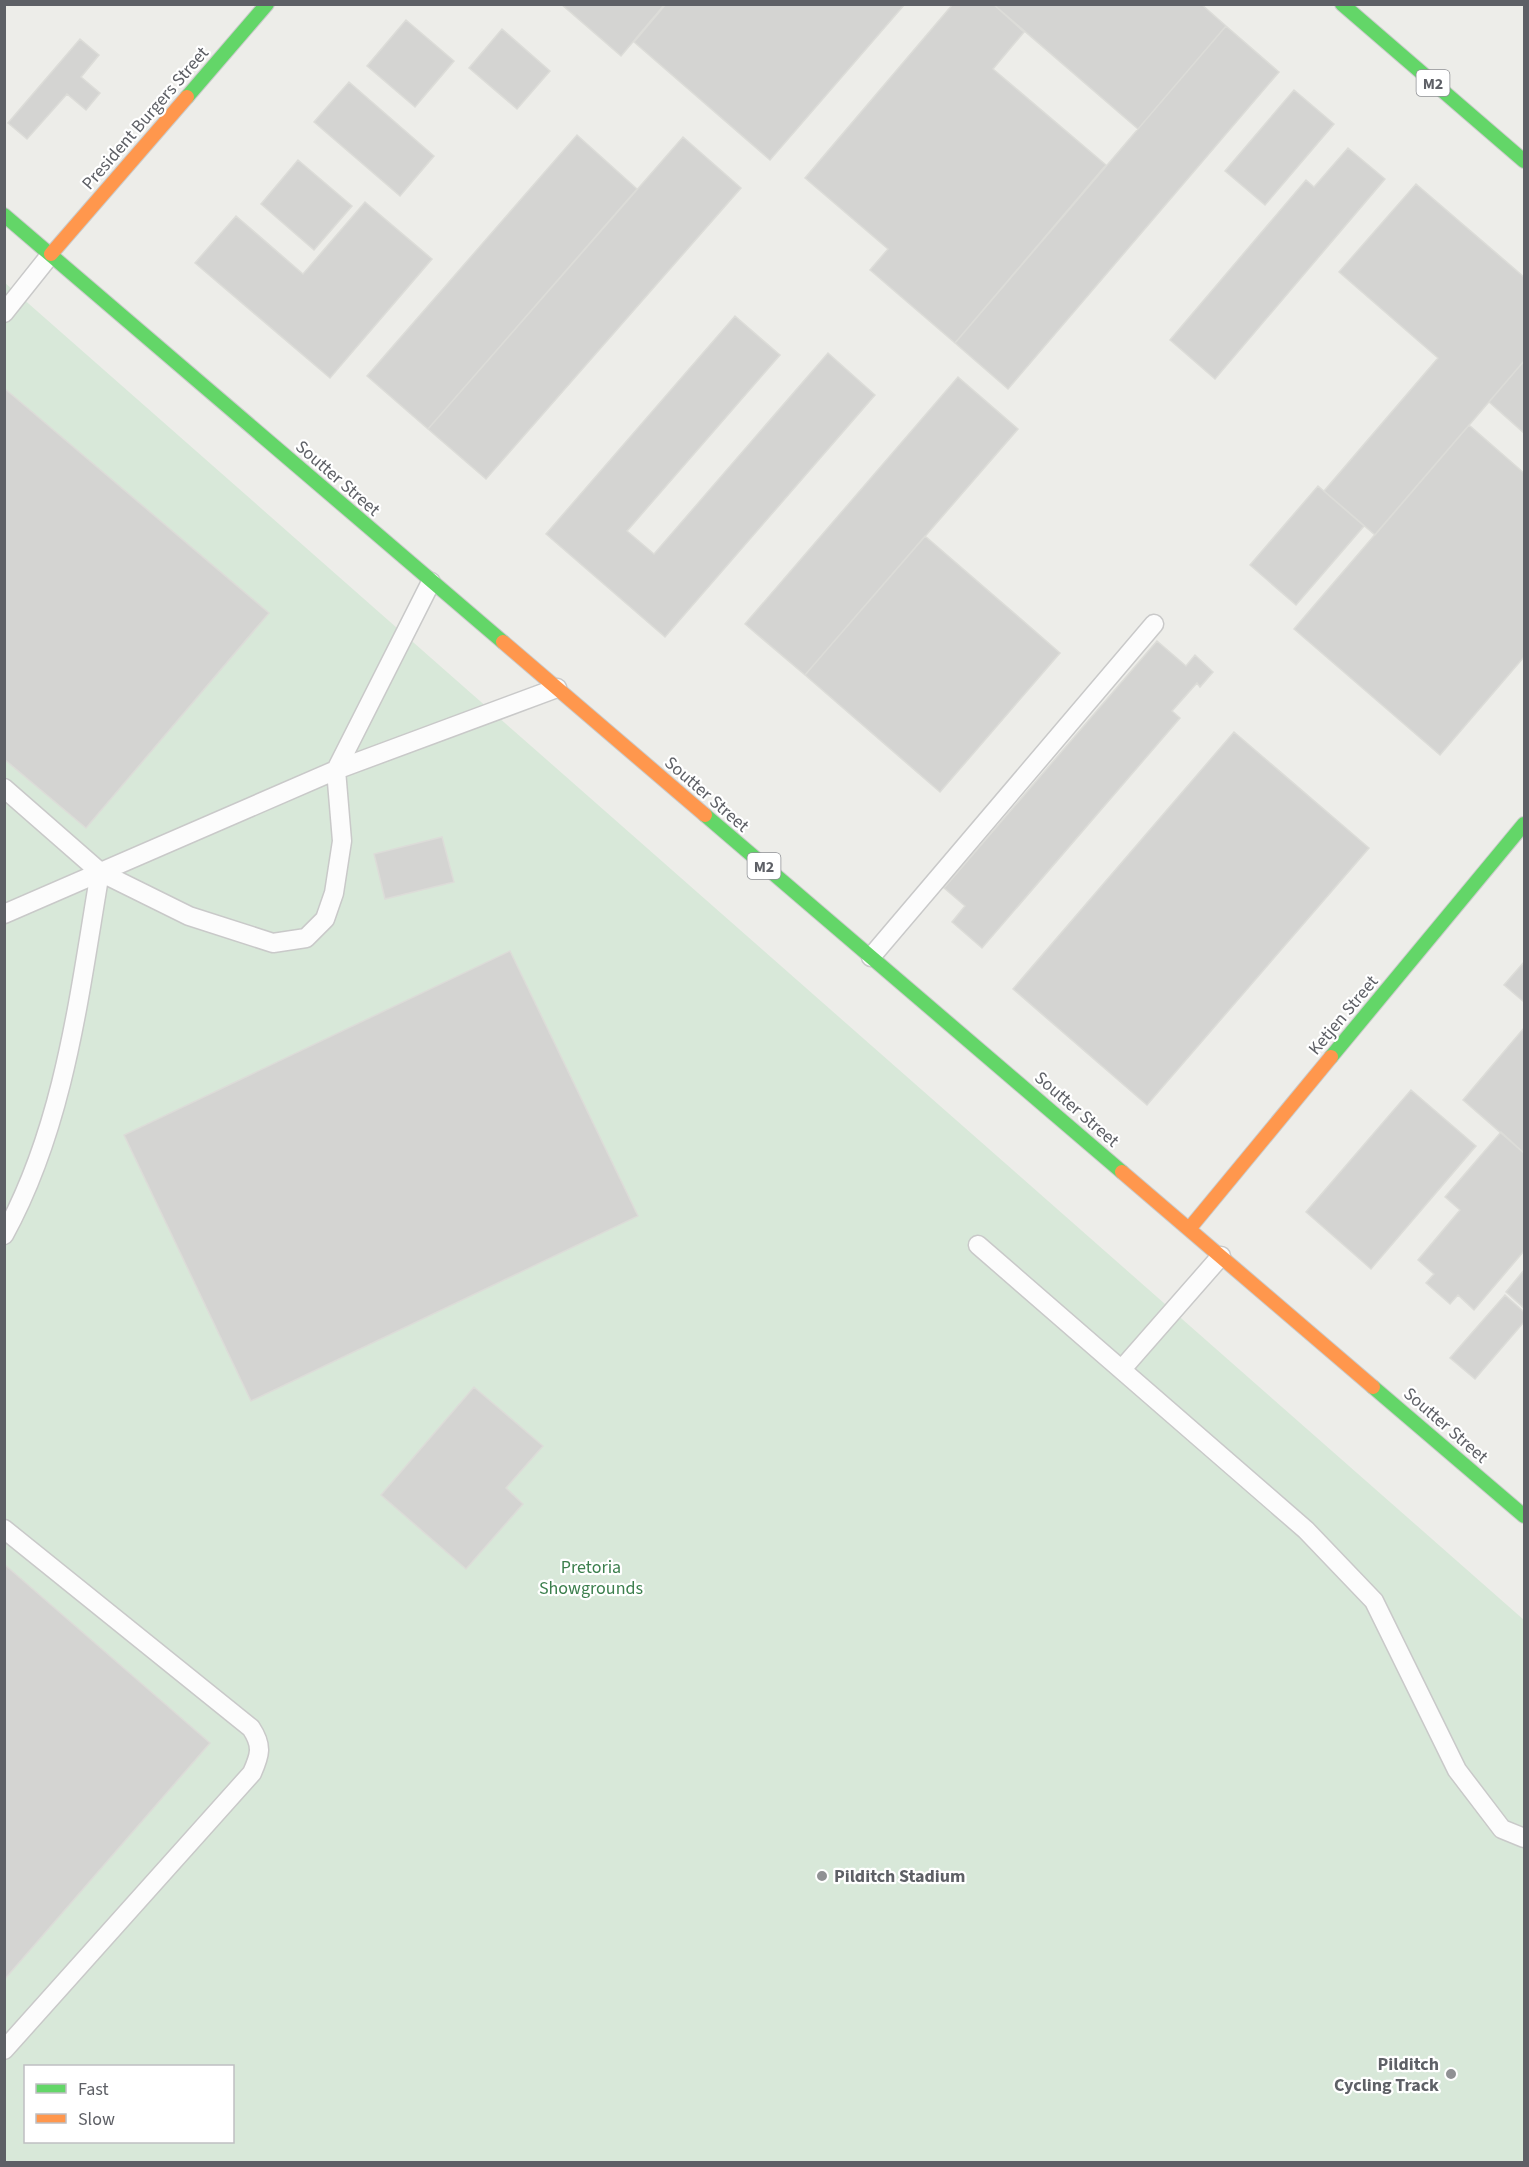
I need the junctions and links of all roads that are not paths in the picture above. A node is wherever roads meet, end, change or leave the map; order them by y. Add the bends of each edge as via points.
1 (267, 4) edge
2 (1342, 4) edge
3 (1524, 161) edge
4 (4, 215) edge
5 (51, 254) junction
6 (4, 313) edge
7 (431, 582) junction
8 (1154, 624) dead end
9 (556, 688) junction
10 (336, 770) junction
11 (4, 789) edge
12 (1524, 824) edge
13 (100, 872) junction
14 (4, 914) edge
15 (872, 957) junction
16 (1189, 1229) junction
17 (4, 1235) edge
18 (978, 1245) dead end
19 (1221, 1256) junction
20 (1122, 1369) junction
21 (1524, 1516) edge
22 (4, 1529) edge
23 (1524, 1838) edge
24 (4, 2050) edge

1 - 5 main road, President Burgers Street
2 - 3 main road, M2
4 - 5 main road, Soutter Street / M2
5 - 6 lane
5 - 7 main road, Soutter Street / M2
7 - 9 main road, Soutter Street / M2
7 - 10 lane
8 - 15 lane
9 - 10 lane
9 - 15 main road, Soutter Street / M2
10 - 13 lane
10 - 13 lane via 342,841 334,893 325,920 306,938 273,943 227,929 189,916
11 - 13 lane
12 - 16 main road, Ketjen Street
13 - 14 lane
13 - 17 lane via 63,1080 26,1190
15 - 16 main road, Soutter Street / M2
16 - 19 main road, Soutter Street / M2
18 - 20 lane
19 - 20 lane
19 - 21 main road, Soutter Street / M2
20 - 23 lane via 1306,1530 1374,1601 1457,1770 1502,1829
22 - 24 lane via 251,1728 259,1739 261,1752 252,1773

